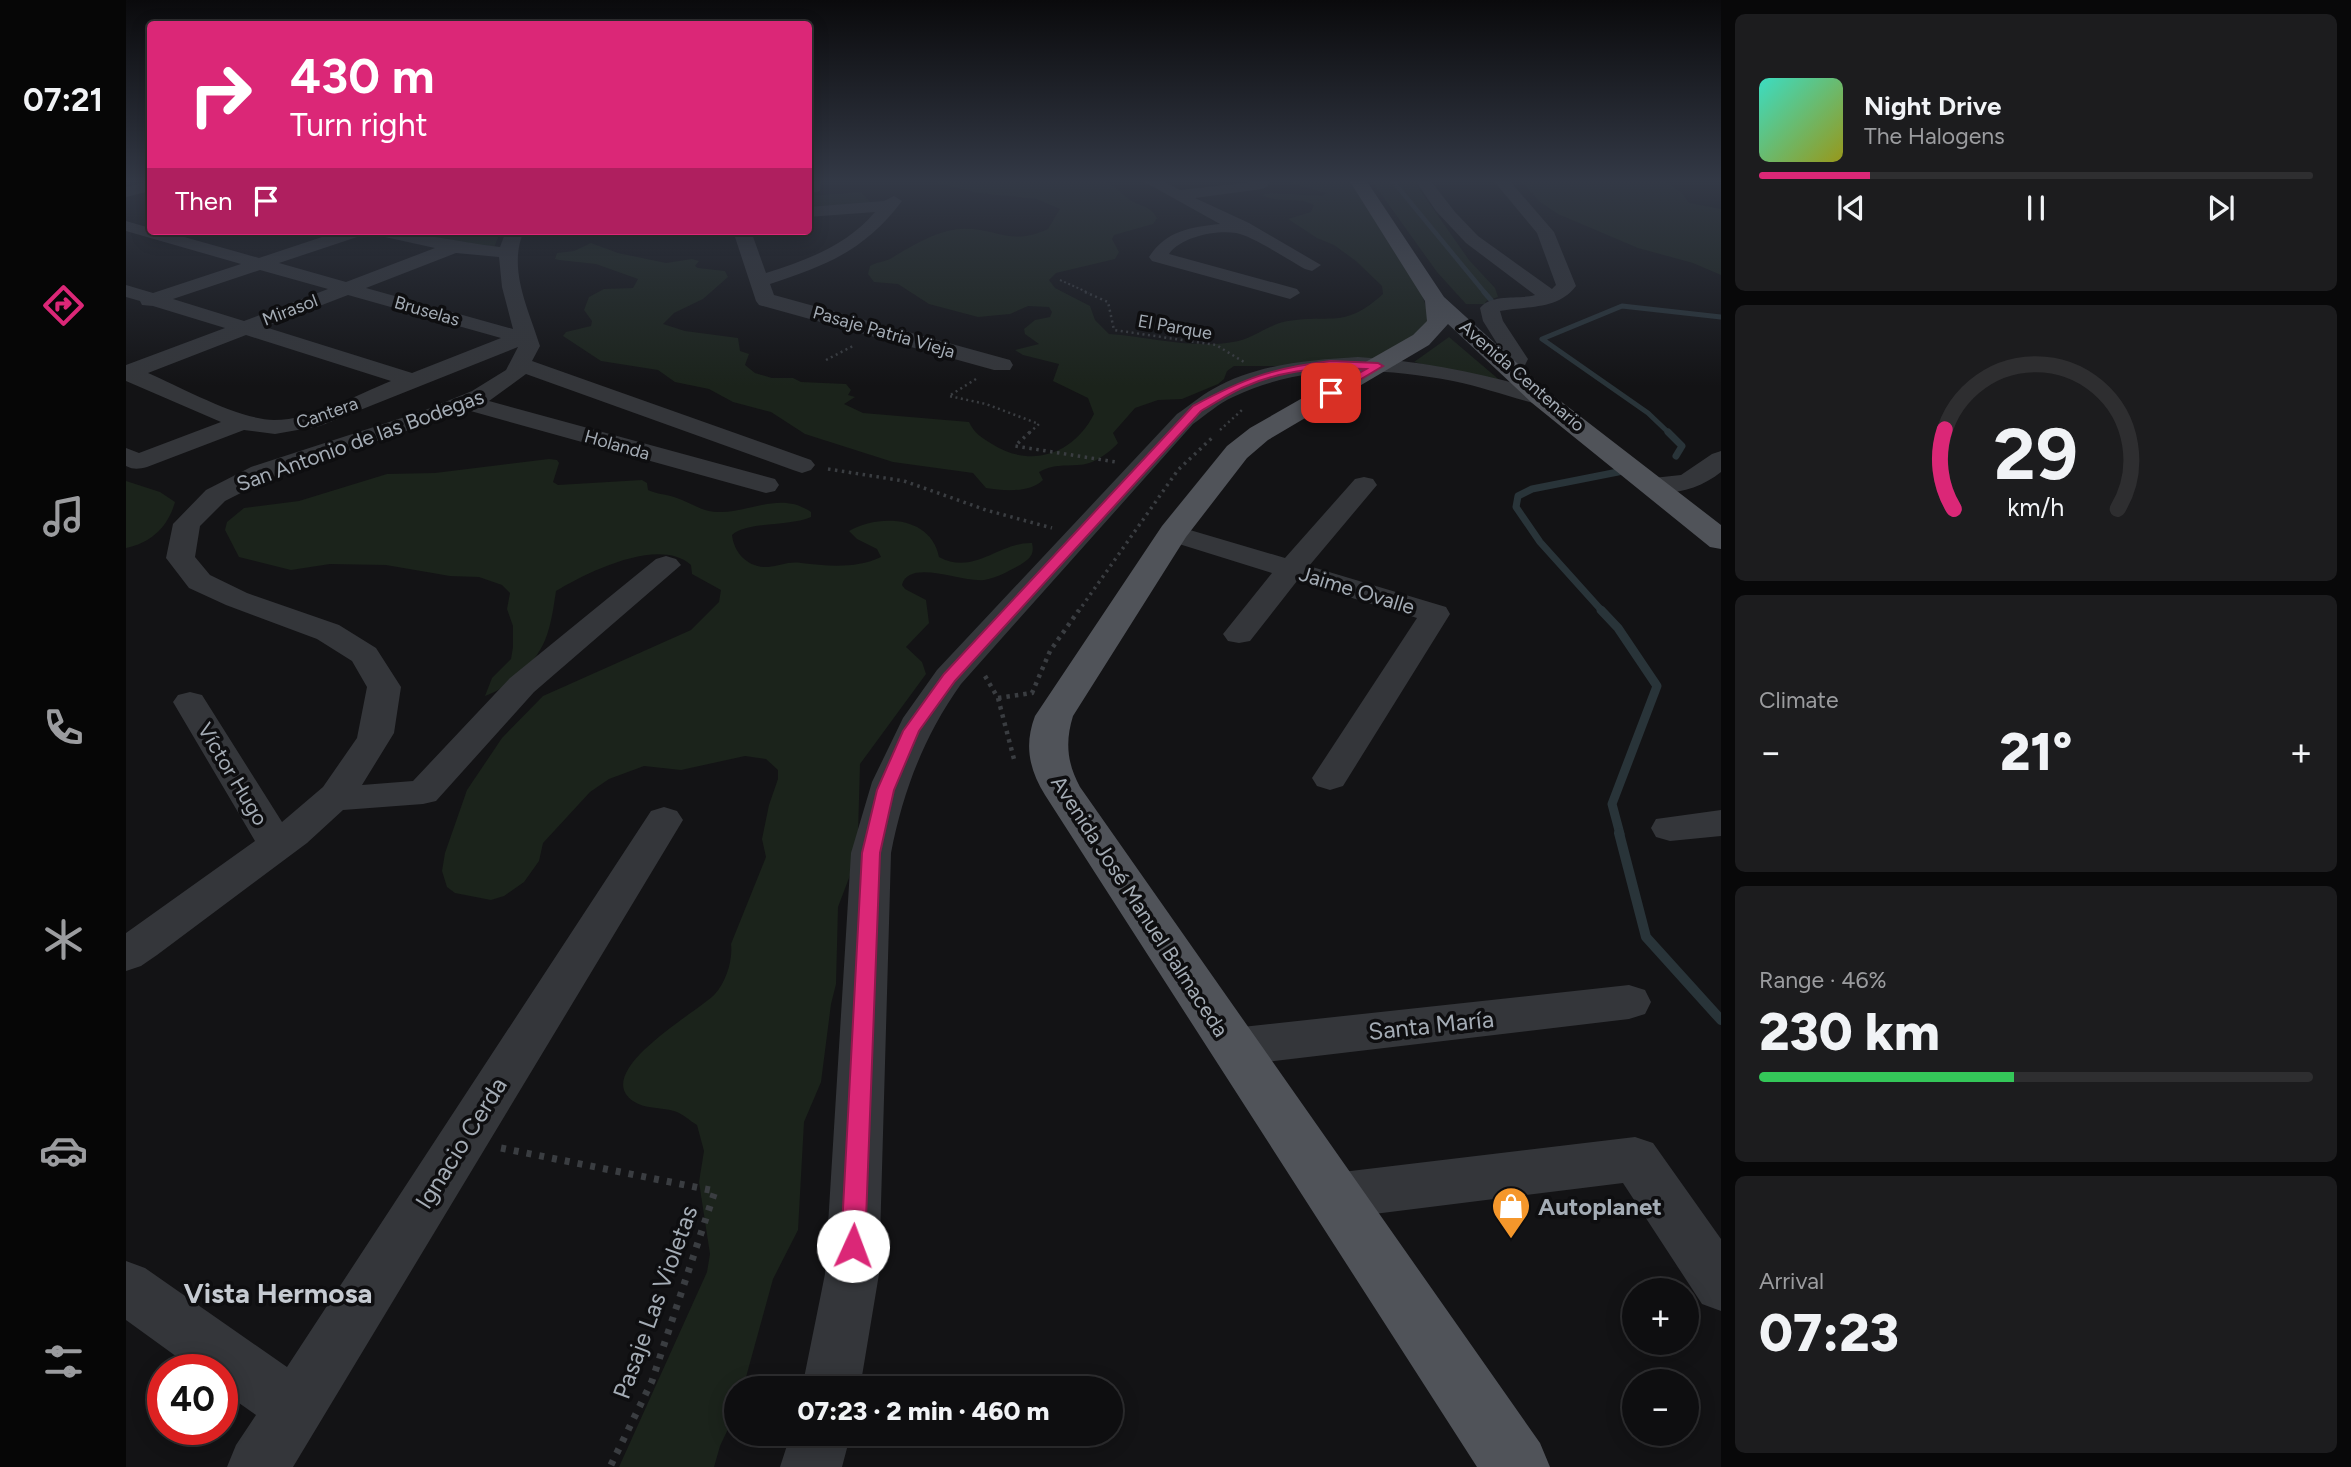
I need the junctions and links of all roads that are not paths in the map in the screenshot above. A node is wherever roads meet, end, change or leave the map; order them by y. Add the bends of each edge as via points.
1 (217, 248) edge
2 (305, 248) edge
3 (450, 248) edge
4 (512, 248) edge
5 (749, 248) edge
6 (841, 248) edge
7 (1163, 248) edge
8 (1282, 248) edge
9 (1402, 248) edge
10 (1481, 248) edge
11 (1554, 248) edge
12 (258, 264) junction
13 (1312, 265) dead end
14 (347, 288) junction
15 (126, 290) edge
16 (1290, 293) dead end
17 (1548, 296) junction
18 (765, 298) junction
19 (154, 300) junction
20 (1436, 301) junction
21 (126, 309) edge
22 (245, 328) junction
23 (526, 353) junction
24 (1506, 364) junction
25 (1002, 365) dead end
26 (1378, 366) junction
27 (127, 373) edge
28 (412, 380) junction
29 (1541, 398) junction
30 (468, 403) junction
31 (242, 422) junction
32 (765, 452) junction
33 (132, 459) edge
34 (1721, 459) edge
35 (802, 465) road end
36 (725, 475) junction
37 (766, 485) dead end
38 (1364, 485) dead end
39 (1653, 485) junction
40 (1161, 495) junction
41 (1721, 540) edge
42 (666, 565) dead end
43 (1291, 569) junction
44 (1239, 634) dead end
45 (190, 702) dead end
46 (1330, 778) dead end
47 (333, 799) junction
48 (664, 820) dead end
49 (1721, 824) edge
50 (1670, 828) dead end
51 (277, 845) junction
52 (126, 955) edge
53 (1629, 1002) dead end
54 (1233, 1047) junction
55 (1334, 1196) junction
56 (1721, 1285) edge
57 (126, 1287) edge
58 (833, 1376) edge
59 (295, 1408) junction
60 (817, 1446) edge
61 (258, 1467) edge
62 (811, 1467) edge
63 (1516, 1467) edge

1 - 12 street, Bruselas
2 - 12 street
3 - 14 street, Mirasol
4 - 23 street via 508,265
5 - 18 street
6 - 18 street via 804,265
7 - 16 street via 1158,257
8 - 13 street
9 - 20 main road, Avenida Centenario
10 - 17 street
11 - 17 street via 1566,286 1558,295
12 - 14 street, Bruselas
12 - 19 street
14 - 22 street, Mirasol
14 - 23 street, Bruselas
15 - 19 street
17 - 24 street via 1490,308 1491,320 1517,359
18 - 25 street, Pasaje Patria Vieja
19 - 21 street
19 - 22 street
20 - 24 main road, Avenida Centenario
20 - 26 main road, Avenida José Manuel Balmaceda via 1438,322 1434,328
22 - 27 street, Mirasol
22 - 28 street
23 - 28 street, Cantera via 500,345
23 - 30 street, San Antonio de las Bodegas via 506,382
23 - 32 street, Bruselas
24 - 29 main road, Avenida Centenario
26 - 29 street via 1463,376
26 - 40 main road, Avenida José Manuel Balmaceda
26 - 40 street via 1290,369 1245,383 1197,408
27 - 31 street
28 - 31 street, Cantera via 299,425
29 - 39 main road, Avenida Centenario
30 - 36 street, Holanda
30 - 47 street, San Antonio de las Bodegas via 243,481 203,506 181,537 181,562 195,580 221,594 331,632 357,647 377,671 384,701 377,735
31 - 33 street, Cantera
32 - 35 street, Bruselas
32 - 36 street
34 - 39 street via 1684,484
36 - 37 street, Holanda
38 - 43 street
39 - 41 main road, Avenida Centenario
40 - 43 street, Jaime Ovalle
40 - 54 main road, Avenida José Manuel Balmaceda via 1054,716 1048,760 1056,781
40 - 58 street via 1080,535 949,677 911,731 886,790 868,888 852,1274
42 - 47 street via 522,685 423,792
43 - 44 street
43 - 46 street, Jaime Ovalle via 1435,614
45 - 51 street, Víctor Hugo
47 - 51 street, San Antonio de las Bodegas
48 - 59 street, Ignacio Cerda
49 - 50 street
51 - 52 street, San Antonio de las Bodegas
53 - 54 street, Santa María
54 - 55 main road, Avenida José Manuel Balmaceda
55 - 56 street via 1636,1159
55 - 63 main road, Avenida José Manuel Balmaceda
57 - 59 street
59 - 61 street, Ignacio Cerda
60 - 62 street

